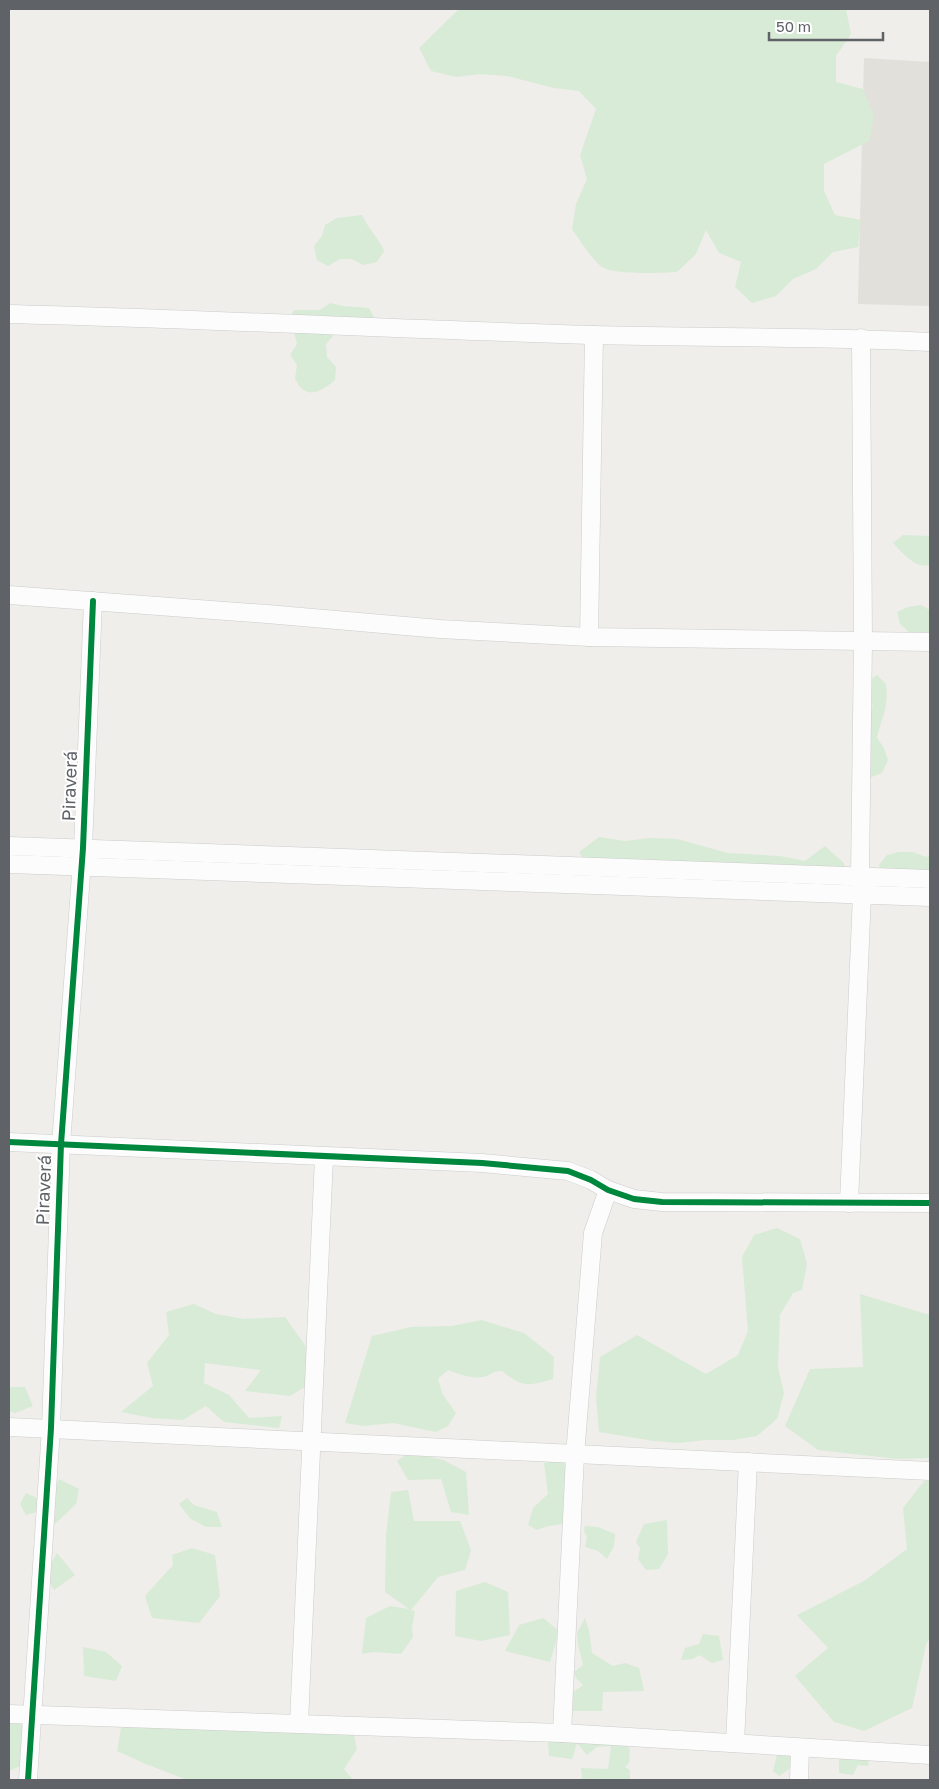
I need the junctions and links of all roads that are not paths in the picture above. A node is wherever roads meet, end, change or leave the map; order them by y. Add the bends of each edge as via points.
1 (9, 314) edge
2 (594, 335) junction
3 (861, 338) junction
4 (930, 342) edge
5 (9, 595) edge
6 (92, 601) junction
7 (589, 637) junction
8 (863, 641) junction
9 (930, 642) edge
10 (9, 846) edge
11 (83, 848) junction
12 (427, 861) junction
13 (9, 864) edge
14 (81, 867) junction
15 (860, 876) junction
16 (426, 879) junction
17 (930, 879) edge
18 (862, 894) junction
19 (930, 897) edge
20 (9, 1142) edge
21 (61, 1144) junction
22 (324, 1157) junction
23 (608, 1190) junction
24 (850, 1203) junction
25 (930, 1203) edge
26 (9, 1427) edge
27 (51, 1428) junction
28 (312, 1440) junction
29 (575, 1454) junction
30 (748, 1462) junction
31 (930, 1471) edge
32 (9, 1714) edge
33 (32, 1715) junction
34 (299, 1723) junction
35 (562, 1733) junction
36 (735, 1743) junction
37 (800, 1748) junction
38 (930, 1755) edge
39 (28, 1780) edge
40 (798, 1780) edge

1 - 2 street
2 - 3 street
2 - 7 street
3 - 4 street
3 - 8 street
5 - 6 street
6 - 7 street via 422,628
6 - 11 street, Piraverá
7 - 8 street
8 - 9 street
8 - 15 street
10 - 11 street
11 - 12 street
11 - 14 street, Piraverá
12 - 15 street
12 - 16 street
13 - 14 street
14 - 16 street
14 - 21 street, Piraverá
15 - 17 street
15 - 18 street
16 - 18 street
18 - 19 street
18 - 24 street
20 - 21 street
21 - 22 street
21 - 27 street, Piraverá
22 - 23 street via 482,1163 568,1171
22 - 28 street
23 - 24 street via 662,1202
23 - 29 street via 593,1233
24 - 25 street
26 - 27 street
27 - 28 street
27 - 33 street, Piraverá
28 - 29 street
28 - 34 street
29 - 30 street
29 - 35 street
30 - 31 street
30 - 36 street
32 - 33 street
33 - 34 street
33 - 39 street, Piraverá
34 - 35 street
35 - 36 street
36 - 37 street
37 - 38 street
37 - 40 street

